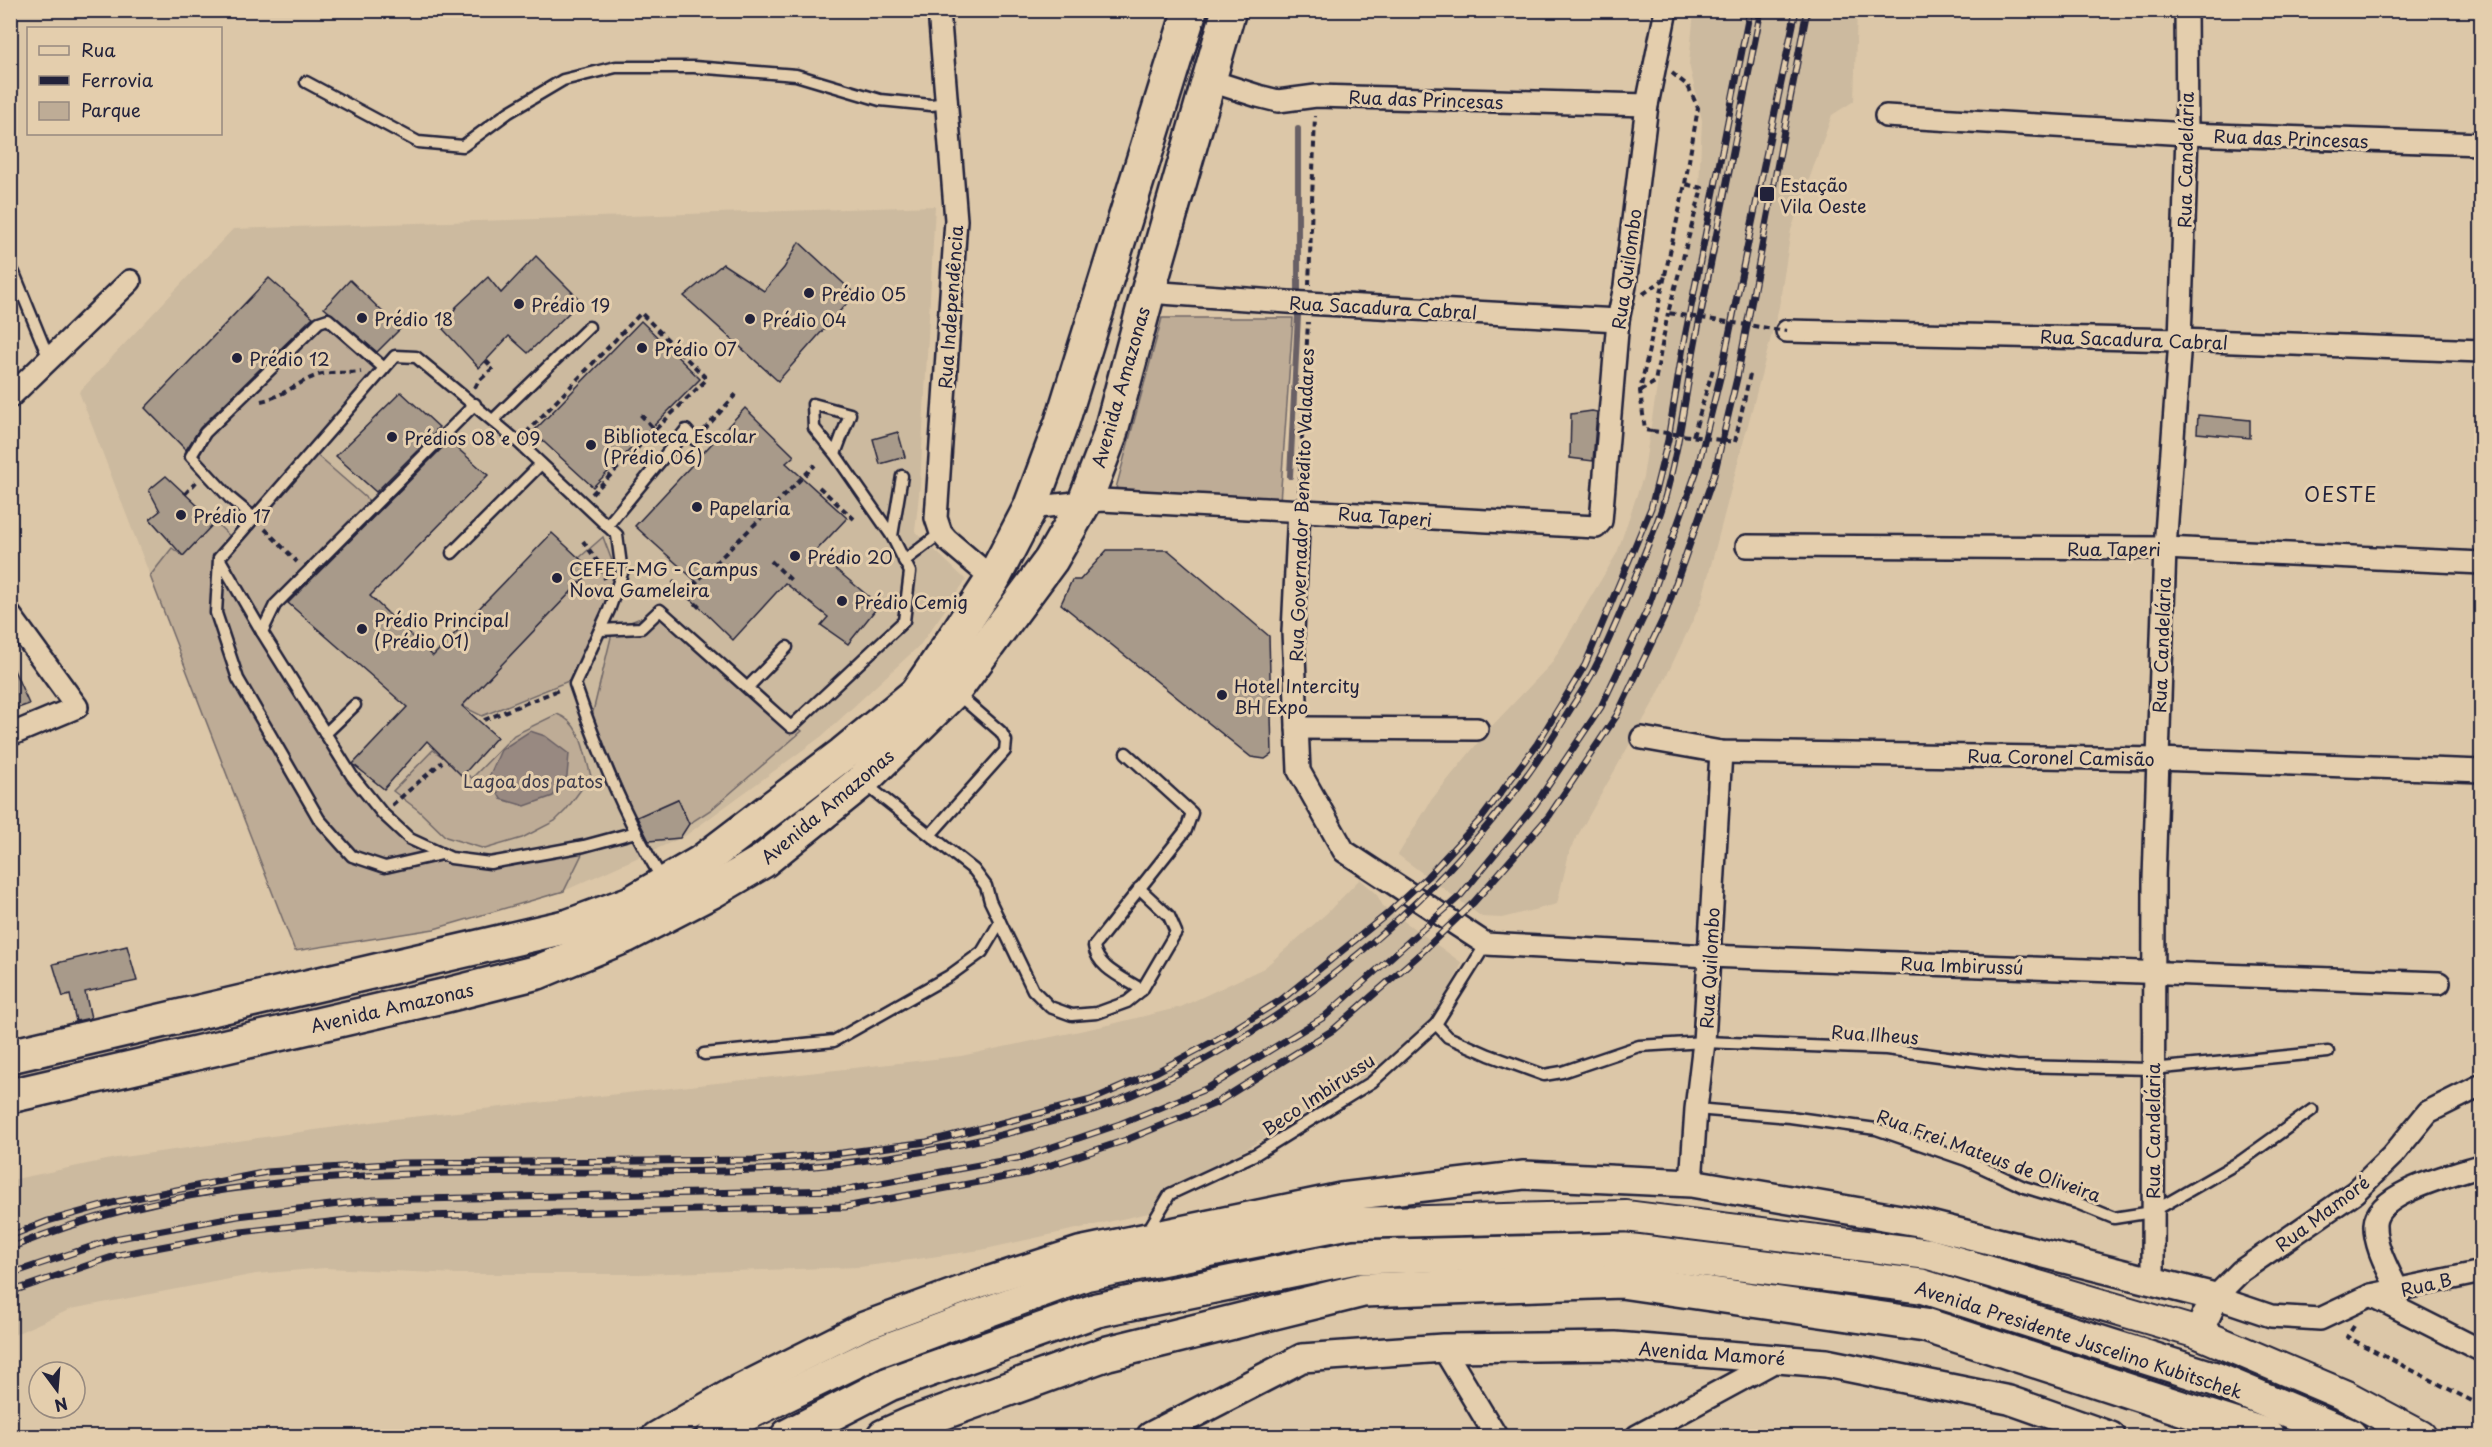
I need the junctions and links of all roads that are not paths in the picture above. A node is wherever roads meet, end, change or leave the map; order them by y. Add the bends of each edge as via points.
1 (939, 10) edge
2 (1190, 10) edge
3 (1229, 10) edge
4 (1666, 10) edge
5 (2186, 10) edge
6 (1208, 80) junction
7 (306, 82) dead end
8 (946, 103) junction
9 (1647, 105) junction
10 (1886, 117) dead end
11 (2187, 134) junction
12 (2481, 144) edge
13 (10, 271) edge
14 (130, 281) dead end
15 (1148, 292) junction
16 (1618, 320) junction
17 (589, 327) dead end
18 (1786, 331) road end
19 (2180, 340) junction
20 (2481, 351) edge
21 (49, 359) junction
22 (384, 368) junction
23 (10, 397) edge
24 (475, 404) junction
25 (493, 420) junction
26 (695, 440) dead end
27 (835, 454) junction
28 (541, 464) junction
29 (902, 476) dead end
30 (1085, 501) junction
31 (1030, 508) junction
32 (1299, 510) junction
33 (255, 518) junction
34 (607, 526) junction
35 (1596, 527) joint
36 (941, 533) junction
37 (892, 536) junction
38 (1747, 546) dead end
39 (2164, 548) junction
40 (452, 553) dead end
41 (219, 558) junction
42 (904, 561) junction
43 (2481, 563) edge
44 (993, 579) junction
45 (10, 615) edge
46 (600, 630) junction
47 (262, 632) junction
48 (787, 647) dead end
49 (748, 687) junction
50 (954, 691) junction
51 (356, 705) dead end
52 (1297, 728) junction
53 (1477, 729) dead end
54 (326, 734) junction
55 (10, 735) edge
56 (1642, 738) dead end
57 (1722, 752) junction
58 (1126, 753) dead end
59 (2158, 759) junction
60 (2481, 771) edge
61 (862, 781) junction
62 (636, 832) junction
63 (931, 834) junction
64 (441, 854) junction
65 (665, 884) junction
66 (1139, 888) junction
67 (1000, 922) junction
68 (1486, 944) junction
69 (1709, 956) junction
70 (2152, 971) junction
71 (2439, 983) dead end
72 (1142, 990) junction
73 (1436, 1024) junction
74 (1704, 1042) junction
75 (2328, 1052) dead end
76 (704, 1054) dead end
77 (10, 1056) edge
78 (2152, 1069) junction
79 (2481, 1085) edge
80 (10, 1096) edge
81 (1696, 1109) junction
82 (2312, 1110) dead end
83 (2481, 1165) edge
84 (1691, 1183) junction
85 (2152, 1212) junction
86 (1144, 1238) junction
87 (2481, 1272) edge
88 (2153, 1280) junction
89 (2398, 1291) junction
90 (2371, 1295) junction
91 (2216, 1297) junction
92 (2198, 1334) junction
93 (1443, 1348) junction
94 (2481, 1351) edge
95 (1781, 1359) junction
96 (656, 1437) edge
97 (712, 1437) edge
98 (788, 1437) edge
99 (884, 1437) edge
100 (1151, 1437) edge
101 (1496, 1437) edge
102 (1637, 1437) edge
103 (2112, 1437) edge
104 (2268, 1437) edge
105 (2350, 1437) edge
106 (2421, 1437) edge

1 - 8 street, Rua Independência
2 - 31 main road, Avenida Amazonas via 1062,422
3 - 6 main road, Avenida Amazonas
4 - 9 street, Rua Quilombo
5 - 11 street, Rua Candelária
6 - 9 street, Rua das Princesas via 1278,100 1316,96
6 - 15 main road, Avenida Amazonas
7 - 8 lane via 418,142 462,146 509,112 563,81 616,68 694,67 796,75 880,100
8 - 36 street, Rua Independência via 956,220 936,518
9 - 16 street, Rua Quilombo
10 - 11 street, Rua das Princesas
11 - 12 street, Rua das Princesas
11 - 19 street, Rua Candelária
13 - 21 lane
14 - 21 street
15 - 16 street, Rua Sacadura Cabral
15 - 30 main road, Avenida Amazonas via 1109,438
16 - 35 street, Rua Quilombo via 1601,521
17 - 25 lane
18 - 19 street, Rua Sacadura Cabral
19 - 20 street, Rua Sacadura Cabral
19 - 39 street, Rua Candelária
21 - 23 street
22 - 24 lane via 395,356 416,357
22 - 33 lane
22 - 33 lane via 328,319 318,322 205,433 191,456 230,498
24 - 25 lane
24 - 47 lane via 275,604
25 - 28 lane
26 - 34 lane via 686,430
27 - 27 lane via 850,414 813,404 814,428
27 - 37 lane
28 - 34 lane
28 - 40 lane
29 - 37 lane
30 - 31 street, Rua Taperi
30 - 32 street, Rua Taperi
30 - 50 main road, Avenida Amazonas via 1051,560
31 - 44 main road, Avenida Amazonas
32 - 35 street, Rua Taperi
32 - 52 street, Rua Governador Benedito Valadares via 1293,632
33 - 41 lane
34 - 46 lane via 617,535 622,573
36 - 42 lane
36 - 44 street
37 - 42 lane
38 - 39 street, Rua Taperi
39 - 43 street, Rua Taperi
39 - 59 street, Rua Candelária
41 - 47 lane
41 - 64 lane via 216,613 238,679 320,819 352,856 385,867
42 - 49 lane via 910,572 904,621 791,727
44 - 65 main road, Avenida Amazonas via 916,694 700,863
45 - 55 street via 76,707
46 - 49 lane via 641,628 660,610
46 - 62 lane via 575,684
47 - 54 lane
48 - 49 lane
50 - 61 main road, Avenida Amazonas
50 - 63 lane via 1001,732 1006,741 1005,751
51 - 54 lane
52 - 53 street
52 - 68 street, Rua Governador Benedito Valadares via 1299,771 1344,851
54 - 64 lane via 352,776 382,813 410,839
56 - 57 street, Rua Coronel Camisão
57 - 59 street, Rua Coronel Camisão
57 - 69 street, Rua Quilombo
58 - 66 lane via 1192,813 1186,830
59 - 60 street, Rua Coronel Camisão
59 - 70 street, Rua Candelária
61 - 63 lane
61 - 80 main road, Avenida Amazonas via 763,861 714,890 625,936 538,972
62 - 64 lane via 490,863
62 - 65 lane
63 - 67 lane via 974,870 986,886
65 - 77 main road, Avenida Amazonas via 631,903 569,926
66 - 72 lane via 1170,916 1176,932
66 - 72 lane via 1094,945 1095,957 1102,964
67 - 72 lane via 1033,990 1050,1007 1072,1015 1097,1013 1127,1002
67 - 76 lane via 982,952 949,976 834,1041
68 - 69 street, Rua Imbirussú
68 - 73 lane, Beco Imbirussu
69 - 70 street, Rua Imbirussú
69 - 74 street, Rua Quilombo
70 - 71 street, Rua Imbirussú
70 - 78 street, Rua Candelária
73 - 74 lane, Rua Ilheus via 1448,1037 1544,1075 1639,1046
73 - 86 lane, Beco Imbirussu via 1372,1082 1256,1154 1170,1194
74 - 78 lane, Rua Ilheus via 1886,1049 2016,1066
74 - 81 street, Rua Quilombo
75 - 78 lane, Rua Ilheus
78 - 85 street, Rua Candelária
79 - 91 street, Rua Mamoré via 2428,1112 2393,1155 2355,1192 2241,1271
81 - 84 street, Rua Quilombo
81 - 85 lane, Rua Frei Mateus de Oliveira via 1876,1129 2114,1218
82 - 85 lane, Rua Frei Mateus de Oliveira via 2241,1161
83 - 89 street via 2409,1190 2384,1205 2375,1222 2377,1242
84 - 86 street via 1524,1175 1341,1197
84 - 88 street via 1918,1222
85 - 88 street, Rua Candelária
86 - 96 street via 1079,1251 864,1326 729,1394
87 - 89 street, Rua B
88 - 91 street
89 - 90 street, Rua B
90 - 91 street, Rua B via 2320,1320 2271,1316
90 - 94 street
91 - 92 street
92 - 97 main road, Avenida Presidente Juscelino Kubitschek via 1929,1254 1626,1216 1351,1223 1087,1275 874,1353 739,1419
92 - 106 main road, Avenida Presidente Juscelino Kubitschek via 2346,1396
93 - 95 street, Avenida Mamoré via 1615,1346
93 - 100 street, Avenida Mamoré via 1302,1358
93 - 101 street
95 - 102 street
95 - 103 street, Avenida Mamoré via 1826,1363 2009,1400
98 - 105 main road, Avenida Presidente Juscelino Kubitschek via 889,1384 1097,1310 1355,1257 1625,1250 1921,1286 2215,1379
99 - 104 main road, Avenida Presidente Juscelino Kubitschek via 1108,1353 1363,1290 1621,1281 1925,1325

